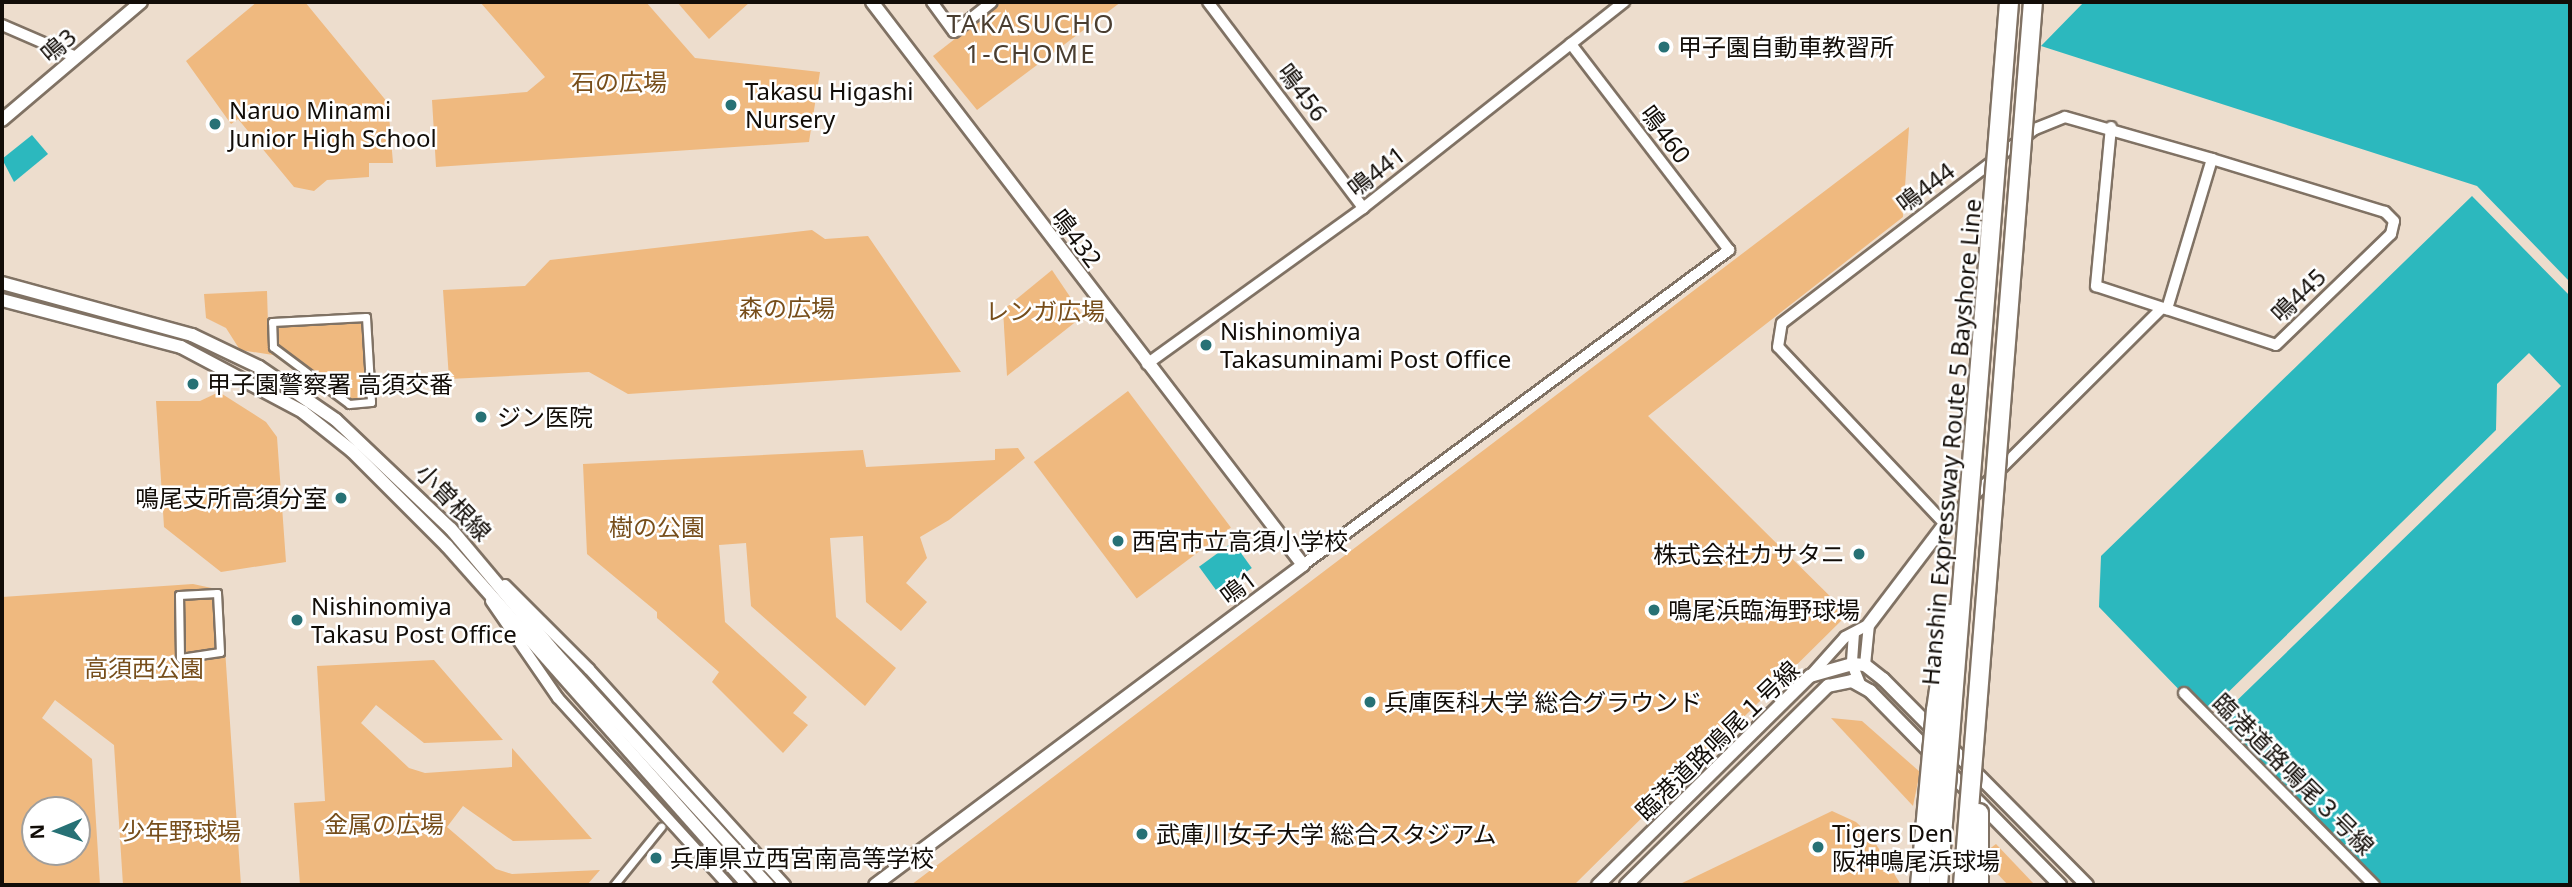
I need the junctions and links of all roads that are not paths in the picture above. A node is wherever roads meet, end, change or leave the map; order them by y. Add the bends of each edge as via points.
1 (141, 2) edge
2 (872, 2) edge
3 (932, 2) edge
4 (992, 2) edge
5 (1208, 2) edge
6 (1623, 2) edge
7 (2009, 2) edge
8 (2033, 2) edge
9 (2, 25) edge
10 (1571, 44) junction
11 (76, 57) junction
12 (2, 120) edge
13 (2111, 127) junction
14 (2212, 159) junction
15 (1363, 208) junction
16 (1729, 250) joint
17 (2, 283) edge
18 (2, 300) edge
19 (2164, 308) junction
20 (273, 347) joint
21 (1147, 364) junction
22 (1981, 368) junction
23 (1945, 524) junction
24 (480, 560) junction
25 (1303, 565) junction
26 (486, 592) junction
27 (1869, 624) junction
28 (1854, 633) junction
29 (180, 658) joint
30 (1859, 665) junction
31 (1810, 676) junction
32 (1979, 680) junction
33 (1860, 684) junction
34 (2185, 693) dead end
35 (661, 827) dead end
36 (614, 885) edge
37 (728, 885) edge
38 (748, 885) edge
39 (768, 885) edge
40 (785, 885) edge
41 (875, 885) edge
42 (1598, 885) edge
43 (1626, 885) edge
44 (1920, 885) edge
45 (1938, 885) edge
46 (1963, 885) edge
47 (1979, 885) edge
48 (2060, 885) edge
49 (2087, 885) edge
50 (2374, 885) edge

1 - 11 street, 鳴3
2 - 21 street, 鳴432
3 - 4 street via 954,32
5 - 15 street, 鳴456
6 - 10 street, 鳴441
7 - 22 highway, Hanshin Expressway Route 5 Bayshore Line, bridge
8 - 32 highway, Hanshin Expressway Route 5 Bayshore Line, bridge
9 - 11 street
10 - 15 street, 鳴441
10 - 16 street, 鳴460
11 - 12 street, 鳴3
13 - 14 street, 鳴444
13 - 19 street, 鳴445 via 2096,286
13 - 23 street, 鳴444 via 2066,117 2035,129 1782,323 1778,348
14 - 19 street
14 - 19 street, 鳴445 via 2385,212 2392,216 2394,227 2276,345
15 - 21 street, 鳴441
16 - 25 street, 鳴1
17 - 24 street, 小曽根線 via 173,329 259,367 380,457
18 - 26 street, 小曽根線 via 181,347 265,388 352,452
19 - 23 street
20 - 20 street via 272,322 366,317 371,402 349,404
21 - 25 street, 鳴432
22 - 44 highway, bridge via 1936,710
22 - 45 highway, Hanshin Expressway Route 5 Bayshore Line, bridge
23 - 27 street
24 - 39 street via 590,690
24 - 40 street, 小曽根線 via 589,669
25 - 41 street, 鳴1
26 - 37 street, 小曽根線 via 510,634 558,698
26 - 38 street
27 - 28 street
27 - 30 street
28 - 30 street
28 - 31 street via 1826,654
29 - 29 street via 220,652 217,593 179,595
30 - 31 street, 臨港道路鳴尾１号線
30 - 33 street
30 - 49 street
31 - 42 street, 臨港道路鳴尾１号線
32 - 46 highway, Hanshin Expressway Route 5 Bayshore Line, bridge
32 - 47 highway, bridge
33 - 43 street, 臨港道路鳴尾１号線 via 1840,681 1828,686
33 - 48 street
34 - 50 street, 臨港道路鳴尾３号線
35 - 36 street

